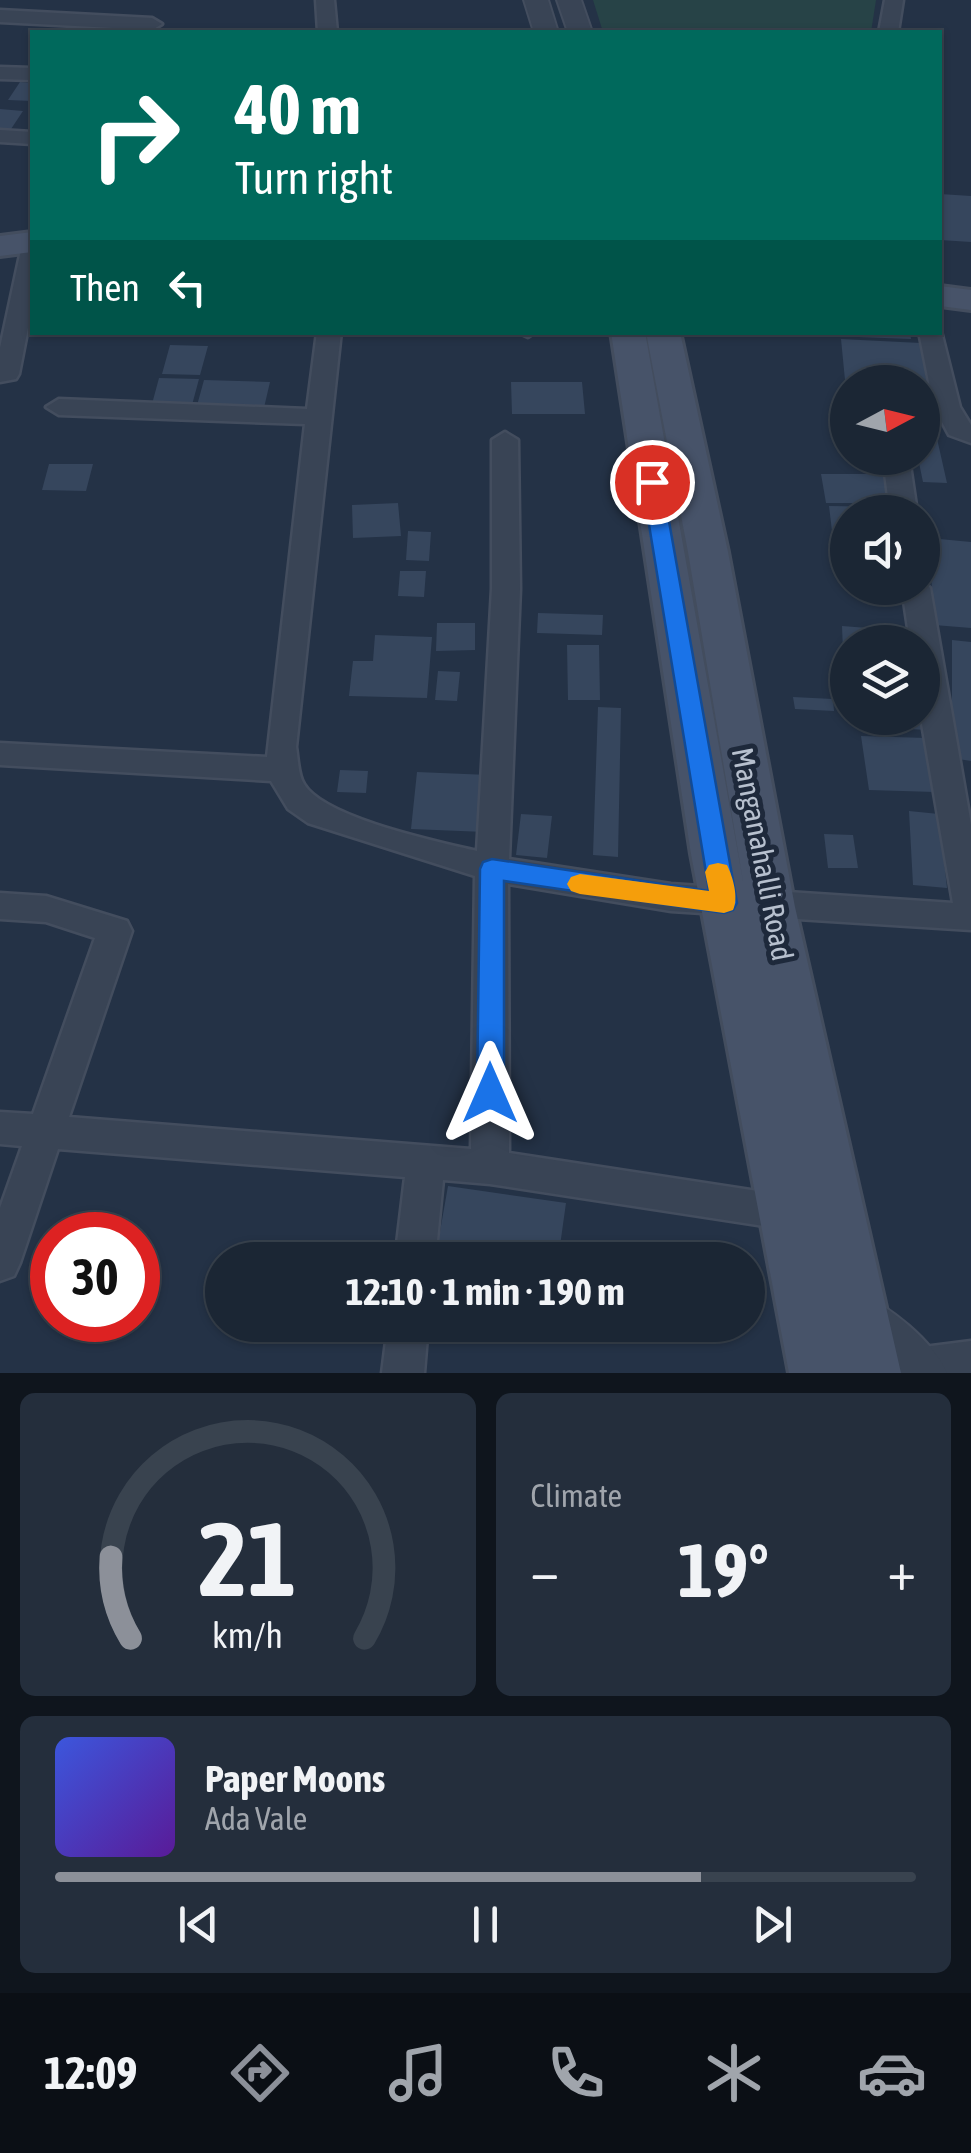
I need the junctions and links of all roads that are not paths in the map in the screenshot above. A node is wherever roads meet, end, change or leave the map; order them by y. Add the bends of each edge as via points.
1 (155, 0) edge
2 (324, 0) edge
3 (536, 0) edge
4 (569, 0) edge
5 (894, 0) edge
6 (0, 16) edge
7 (152, 28) edge
8 (328, 30) edge
9 (545, 30) edge
10 (579, 30) edge
11 (890, 30) edge
12 (0, 73) edge
13 (30, 74) edge
14 (0, 136) edge
15 (30, 138) edge
16 (30, 215) edge
17 (0, 219) edge
18 (30, 242) edge
19 (0, 246) edge
20 (942, 270) edge
21 (30, 271) edge
22 (971, 273) edge
23 (942, 296) edge
24 (971, 300) edge
25 (25, 323) edge
26 (330, 335) edge
27 (629, 335) edge
28 (664, 335) edge
29 (932, 335) edge
30 (0, 375) edge
31 (60, 407) dead end
32 (318, 417) junction
33 (971, 434) edge
34 (505, 440) dead end
35 (919, 605) edge
36 (0, 754) edge
37 (286, 770) junction
38 (492, 869) junction
39 (724, 903) junction
40 (0, 906) edge
41 (771, 907) junction
42 (971, 913) edge
43 (0, 1128) edge
44 (46, 1130) junction
45 (426, 1161) junction
46 (490, 1167) junction
47 (785, 1211) junction
48 (838, 1222) junction
49 (417, 1242) edge
50 (0, 1263) edge
51 (860, 1316) junction
52 (807, 1318) junction
53 (406, 1342) edge
54 (971, 1361) edge
55 (903, 1372) edge
56 (403, 1373) edge
57 (818, 1373) edge

1 - 7 street
2 - 8 street
3 - 9 street
4 - 10 street
5 - 11 street
6 - 7 street
12 - 13 street
14 - 15 street
16 - 17 main road
18 - 19 main road
20 - 22 main road
21 - 25 street
23 - 24 main road
25 - 30 street via 7,374
26 - 32 street
27 - 39 main road, Manganahalli Road
28 - 41 main road, Manganahalli Road
29 - 33 street via 947,407 958,429
31 - 32 street
32 - 37 street via 281,747
34 - 38 street via 506,589
35 - 42 street
36 - 37 street
37 - 38 street via 290,790 318,814
38 - 39 street
38 - 46 street
39 - 41 street
39 - 47 main road, Manganahalli Road
40 - 44 street via 46,908 115,931
41 - 42 street
41 - 48 main road, Manganahalli Road
43 - 44 street
44 - 45 street
44 - 50 street
45 - 46 street
45 - 49 street
46 - 47 street
47 - 48 street
47 - 52 main road, Manganahalli Road
48 - 51 main road, Manganahalli Road
51 - 52 street
51 - 55 street
52 - 57 main road, Manganahalli Road
53 - 56 street
54 - 55 street

